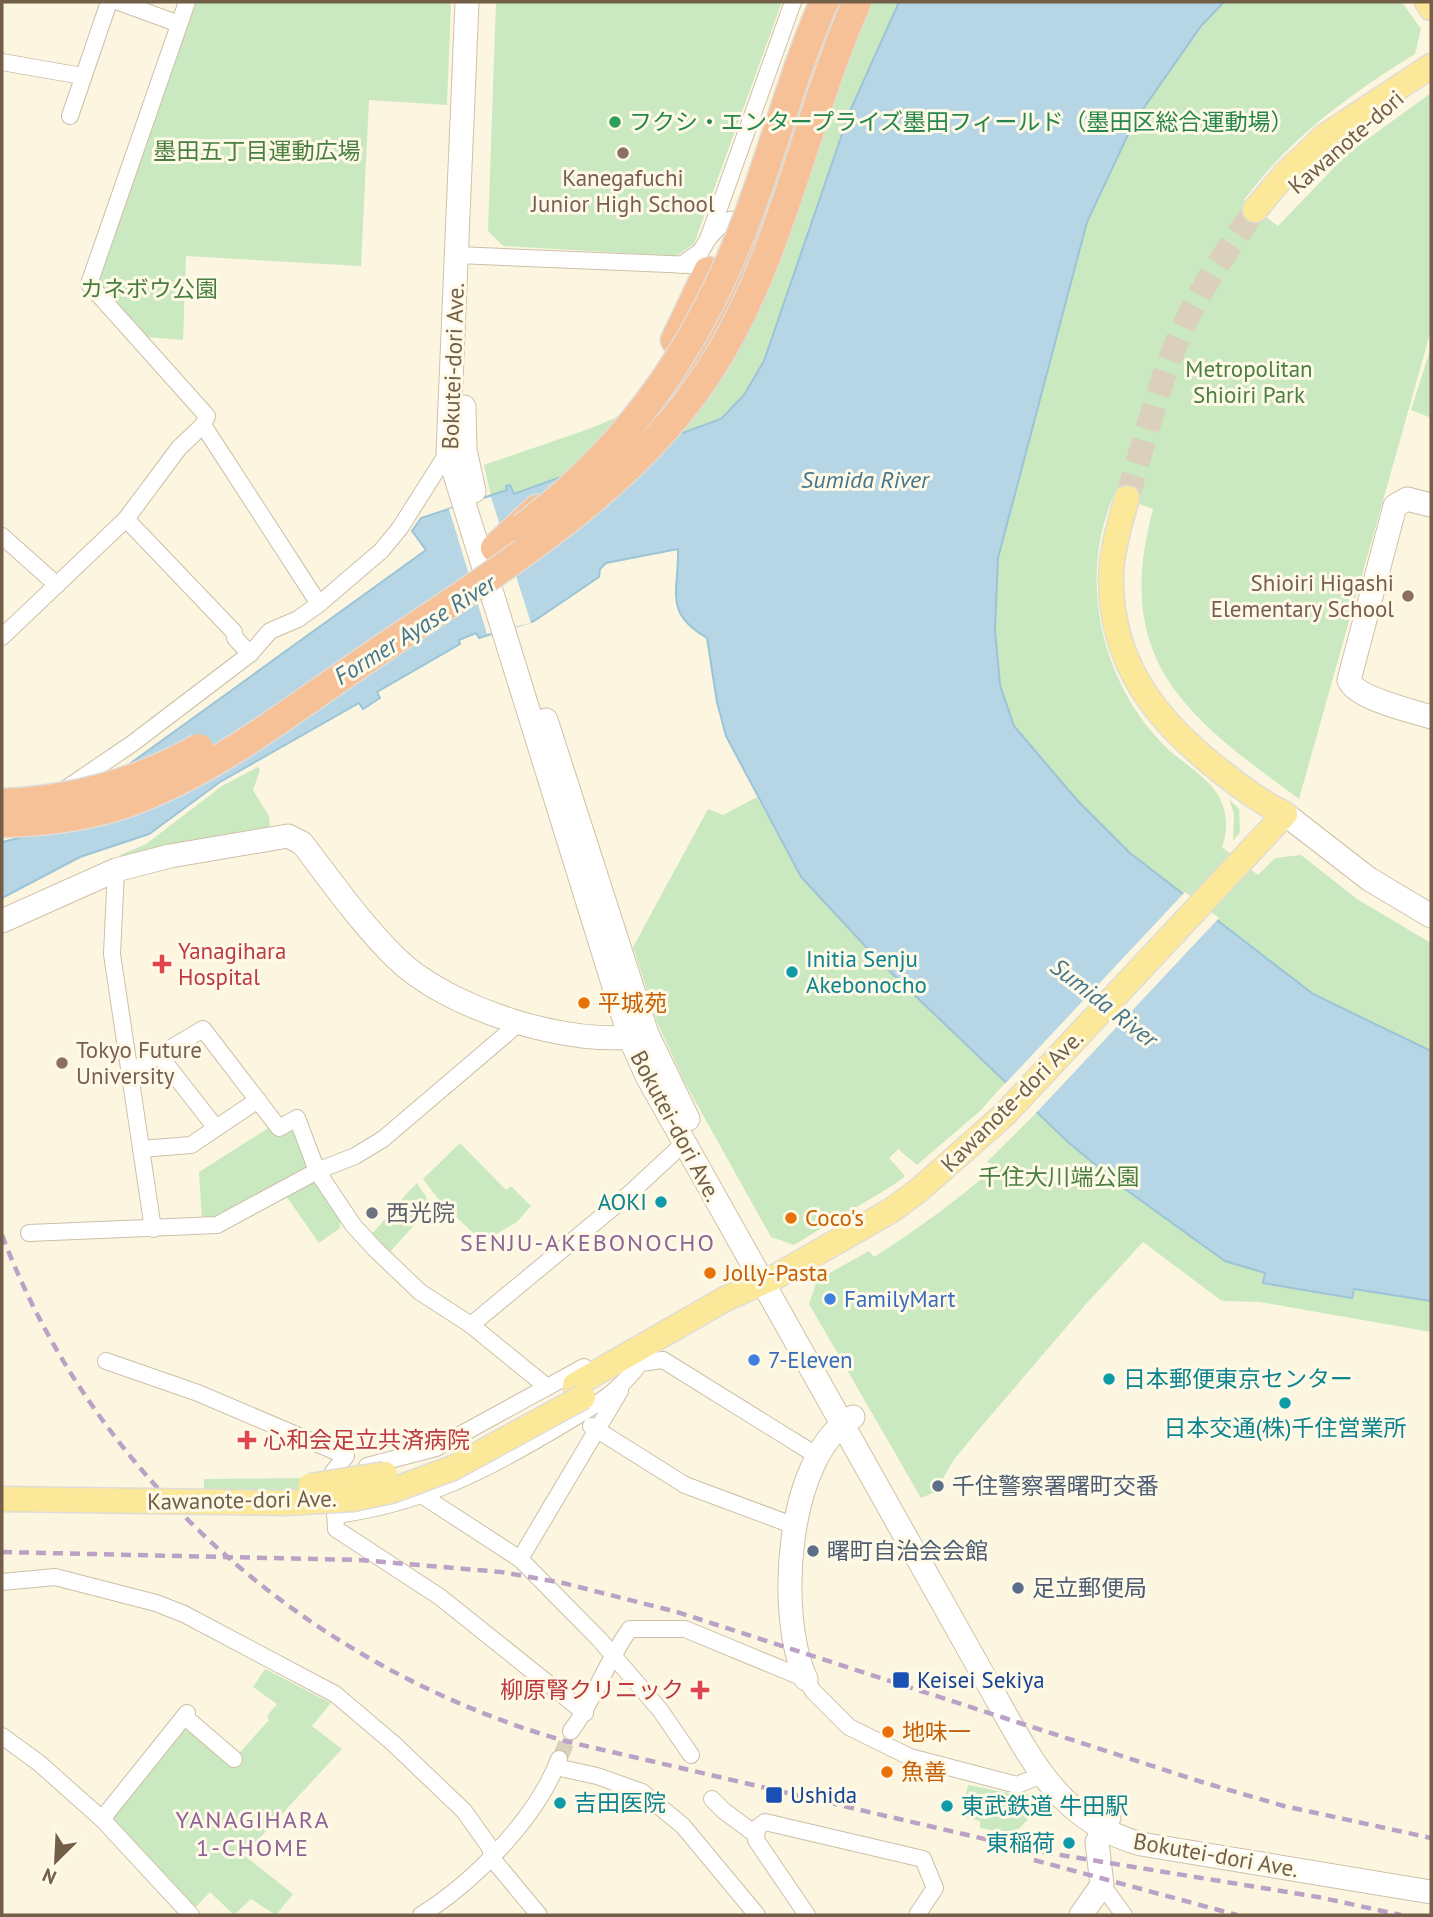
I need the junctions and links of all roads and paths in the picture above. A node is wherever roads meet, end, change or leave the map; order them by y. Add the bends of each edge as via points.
1 (109, 2) edge
2 (119, 2) edge
3 (187, 2) edge
4 (467, 2) edge
5 (482, 2) edge
6 (793, 2) edge
7 (806, 2) edge
8 (824, 2) edge
9 (840, 2) edge
10 (857, 2) edge
11 (1427, 2) edge
12 (1431, 8) edge
13 (179, 23) junction
14 (2, 62) edge
15 (1431, 68) edge
16 (82, 76) junction
17 (70, 116) dead end
18 (1260, 214) tunnel mouth
19 (708, 239) junction
20 (464, 255) junction
21 (681, 265) junction
22 (203, 425) junction
23 (448, 452) junction
24 (1133, 499) tunnel mouth
25 (470, 502) junction
26 (1431, 505) edge
27 (126, 519) junction
28 (567, 519) junction
29 (2, 536) edge
30 (495, 548) junction
31 (57, 585) junction
32 (319, 604) junction
33 (2, 637) edge
34 (250, 654) junction
35 (1431, 717) edge
36 (2, 803) edge
37 (1285, 814) junction
38 (2, 821) edge
39 (116, 870) junction
40 (1431, 916) edge
41 (2, 921) edge
42 (518, 1021) junction
43 (638, 1036) junction
44 (159, 1055) junction
45 (129, 1073) junction
46 (258, 1100) junction
47 (216, 1128) junction
48 (683, 1144) junction
49 (141, 1149) junction
50 (317, 1171) junction
51 (153, 1229) junction
52 (29, 1233) dead end
53 (769, 1281) junction
54 (471, 1325) junction
55 (637, 1357) junction
56 (106, 1361) dead end
57 (547, 1387) junction
58 (623, 1387) junction
59 (579, 1399) junction
60 (847, 1420) junction
61 (597, 1431) junction
62 (816, 1455) junction
63 (333, 1472) junction
64 (2, 1484) edge
65 (423, 1496) junction
66 (2, 1499) edge
67 (335, 1515) junction
68 (795, 1526) junction
69 (520, 1559) junction
70 (2, 1582) edge
71 (612, 1654) junction
72 (806, 1679) junction
73 (585, 1713) junction
74 (571, 1731) tunnel mouth
75 (2, 1736) edge
76 (691, 1755) dead end
77 (234, 1759) dead end
78 (1042, 1775) junction
79 (712, 1799) dead end
80 (102, 1819) junction
81 (1106, 1823) junction
82 (755, 1834) junction
83 (494, 1856) junction
84 (1431, 1878) edge
85 (1102, 1885) junction
86 (1431, 1892) edge
87 (191, 1915) edge
88 (421, 1915) edge
89 (539, 1915) edge
90 (757, 1915) edge
91 (807, 1915) edge
92 (917, 1915) edge
93 (1081, 1915) edge
94 (1124, 1915) edge

1 - 16 street
2 - 13 street
3 - 13 street
4 - 20 main road, Bokutei-dori Ave.
5 - 20 main road, Bokutei-dori Ave.
6 - 19 street
7 - 30 highway via 722,237 668,352 639,397 587,460
8 - 30 highway, bridge via 738,242 692,340 622,437 549,507
9 - 28 highway, bridge via 752,250 703,355 643,440
10 - 28 highway, bridge via 767,254 722,351 699,388 654,441
11 - 12 main road
13 - 22 street via 89,284 206,416
14 - 16 street
15 - 18 main road, Kawanote-dori
16 - 17 street
19 - 21 street via 701,251
19 - 21 street via 723,222 733,219 741,221 749,233 738,261
20 - 21 street
20 - 23 main road, Bokutei-dori Ave.
20 - 25 main road, Bokutei-dori Ave. via 464,433
22 - 27 street via 179,448
22 - 32 street
23 - 25 main road, Bokutei-dori Ave.
23 - 32 street via 381,551
24 - 37 main road via 1124,577 1136,649 1155,687 1180,721
25 - 43 main road, Bokutei-dori Ave.
26 - 35 main road via 1407,499 1395,506 1349,680 1352,688 1363,694
27 - 31 street
27 - 34 street
28 - 38 highway, bridge via 270,725 192,773 105,810 44,821
29 - 31 street
30 - 36 highway, bridge via 183,757 100,788
31 - 33 street
32 - 34 street via 270,631
34 - 38 street via 61,792
37 - 40 main road via 1369,879
37 - 53 main road, Kawanote-dori Ave. via 1005,1114 953,1163 901,1203
39 - 41 main road
39 - 42 main road via 278,836 296,838 377,938 418,976 445,992
39 - 45 street via 112,954
42 - 43 main road via 565,1033
42 - 50 street via 383,1139
43 - 48 main road, Bokutei-dori Ave.
43 - 53 main road, Bokutei-dori Ave. via 697,1137
44 - 45 street
44 - 46 street via 203,1029
44 - 47 street
45 - 49 street
46 - 47 street
46 - 50 street via 279,1128 297,1118
47 - 49 street via 191,1144
48 - 53 main road, Bokutei-dori Ave.
48 - 54 street
49 - 51 street
50 - 51 street via 217,1226
50 - 54 street via 374,1249 421,1293
51 - 52 street
53 - 55 main road, Kawanote-dori Ave. via 725,1299
53 - 60 main road, Bokutei-dori Ave.
54 - 57 street
55 - 57 street via 619,1348
55 - 58 street
55 - 59 main road, Kawanote-dori Ave.
55 - 62 street via 663,1360
56 - 63 street via 198,1393 346,1455
57 - 63 street via 436,1448
58 - 59 street
58 - 61 street
59 - 61 street
59 - 64 main road, Kawanote-dori Ave., bridge via 448,1454 355,1481 287,1488
59 - 65 street via 480,1471
59 - 66 main road, Kawanote-dori Ave., bridge via 453,1468 391,1491 353,1499 286,1503
60 - 62 main road
60 - 78 main road, Bokutei-dori Ave.
60 - 81 main road, Bokutei-dori Ave. via 1051,1765
61 - 68 street via 685,1485
61 - 69 street
62 - 68 main road
63 - 67 street
65 - 67 street
65 - 69 street
67 - 73 street via 336,1529 440,1597
68 - 72 main road via 791,1616 794,1644
69 - 71 street
70 - 83 street via 68,1578 156,1603 335,1694 446,1791
71 - 72 street via 631,1629 685,1629
71 - 73 street
71 - 76 street
72 - 78 street via 849,1727 910,1757 1017,1785
73 - 74 street
75 - 80 street
77 - 80 street via 186,1715
78 - 81 main road, Bokutei-dori Ave. via 1067,1804
79 - 82 street
80 - 87 street
81 - 84 main road, Bokutei-dori Ave.
81 - 85 main road via 1097,1847
81 - 86 main road, Bokutei-dori Ave. via 1141,1844
82 - 91 street
82 - 92 street via 761,1825 771,1823 923,1859 935,1888
83 - 88 street
83 - 89 street
83 - 90 street via 524,1819 558,1762 642,1792 683,1826
85 - 93 main road
85 - 94 street

